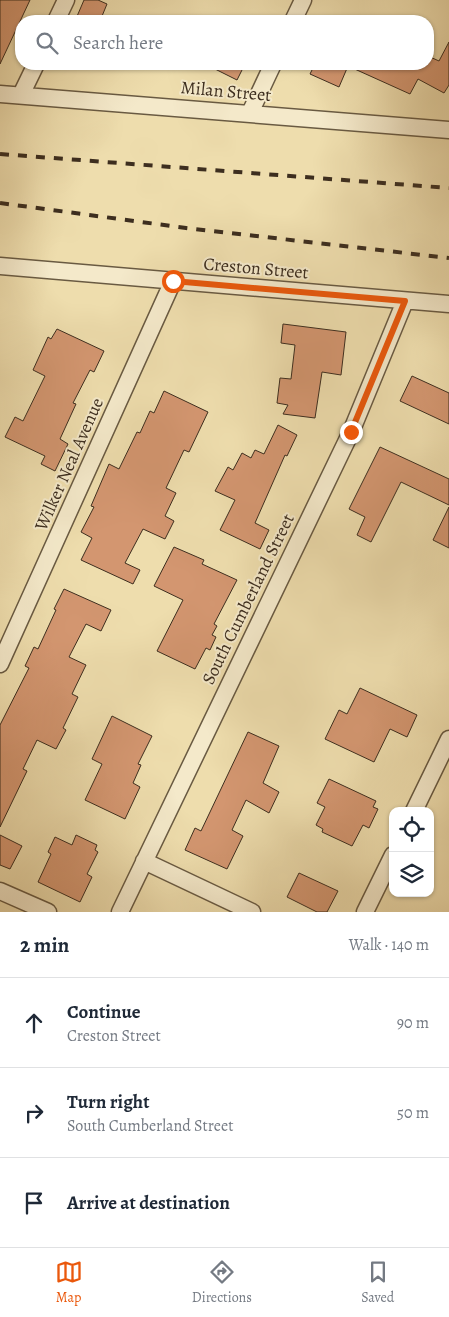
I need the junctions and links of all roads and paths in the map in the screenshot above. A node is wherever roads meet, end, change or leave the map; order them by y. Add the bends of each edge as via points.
1 (66, 0) edge
2 (304, 0) edge
3 (59, 15) edge
4 (296, 15) edge
5 (33, 70) edge
6 (270, 70) edge
7 (0, 94) edge
8 (21, 95) junction
9 (250, 113) junction
10 (449, 130) edge
11 (0, 266) edge
12 (173, 281) junction
13 (405, 301) junction
14 (449, 304) edge
15 (0, 664) edge
16 (449, 739) edge
17 (416, 807) edge
18 (144, 861) junction
19 (389, 863) edge
20 (0, 891) edge
21 (48, 912) edge
22 (120, 912) edge
23 (252, 912) edge
24 (365, 912) edge

1 - 3 street
2 - 4 street
5 - 8 street
6 - 9 street
7 - 8 street, Milan Street
8 - 9 street, Milan Street
9 - 10 street, Milan Street
11 - 12 street, Creston Street
12 - 13 street, Creston Street
12 - 15 street, Wilker Neal Avenue
13 - 14 street, Creston Street
13 - 18 street, South Cumberland Street via 351,432
16 - 17 street
18 - 22 street, South Cumberland Street
18 - 23 street
19 - 24 street
20 - 21 street

